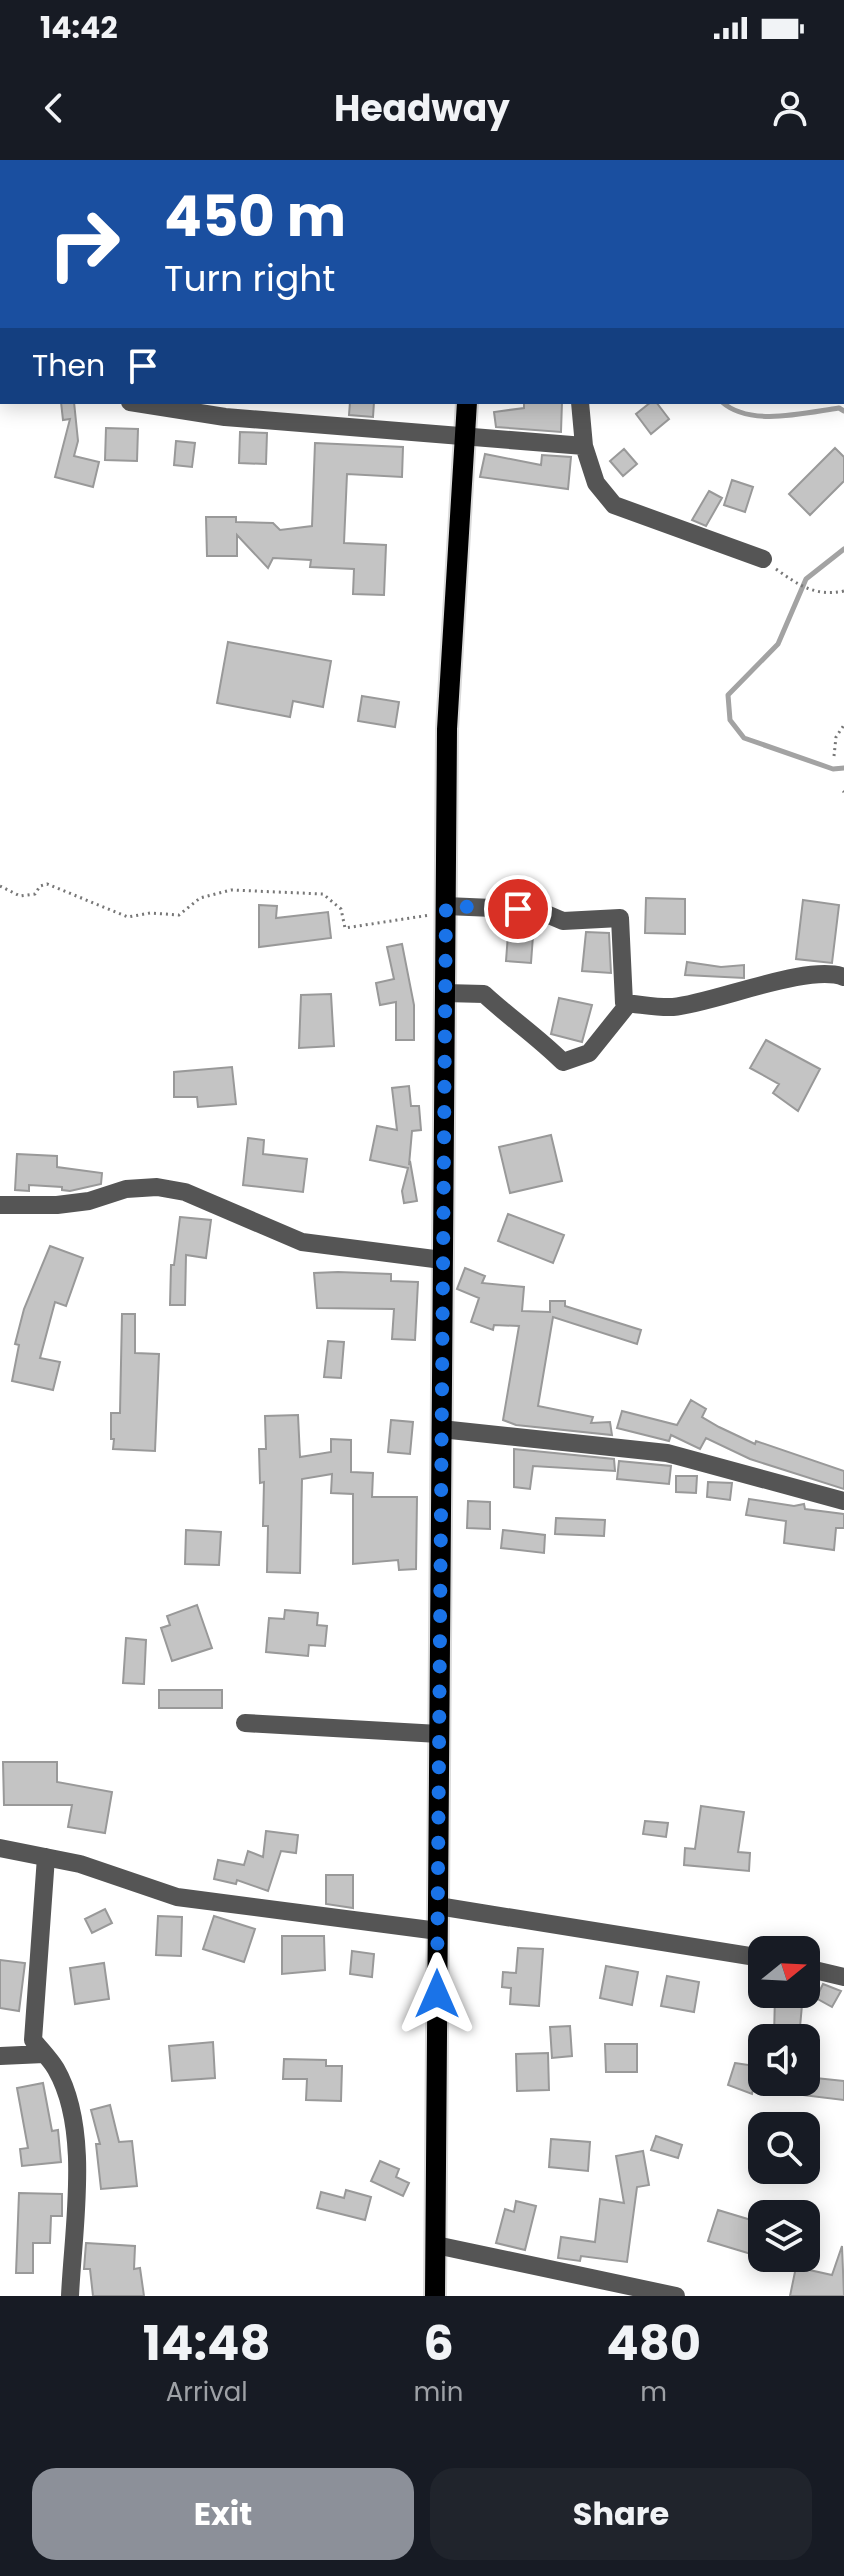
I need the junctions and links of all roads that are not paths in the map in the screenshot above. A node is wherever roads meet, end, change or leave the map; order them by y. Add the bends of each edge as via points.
1 (143, 404) edge
2 (467, 404) edge
3 (580, 404) edge
4 (465, 436) junction
5 (584, 446) junction
6 (763, 559) road end
7 (446, 909) junction
8 (844, 977) edge
9 (445, 993) junction
10 (629, 1003) junction
11 (0, 1205) edge
12 (442, 1260) junction
13 (441, 1429) junction
14 (844, 1501) edge
15 (245, 1723) dead end
16 (439, 1734) junction
17 (0, 1848) edge
18 (46, 1857) junction
19 (438, 1906) junction
20 (438, 1931) junction
21 (748, 1956) edge
22 (820, 1971) edge
23 (844, 1977) edge
24 (44, 2054) junction
25 (0, 2056) edge
26 (436, 2245) junction
27 (70, 2296) edge
28 (435, 2296) edge
29 (676, 2296) edge

1 - 4 street via 225,417
2 - 4 main road
3 - 5 street
4 - 5 street
4 - 7 main road via 447,729
5 - 6 street via 596,483 614,505
7 - 9 main road
7 - 10 street via 537,910 563,921 620,918 624,1003
8 - 10 street via 807,977 673,1007
9 - 10 street via 484,994 563,1062 589,1053
9 - 12 main road
11 - 12 street via 68,1204 157,1187 185,1192 302,1242
12 - 13 main road
13 - 14 street via 667,1453
13 - 16 main road
15 - 16 street
16 - 19 main road
17 - 18 street
18 - 20 street via 177,1897
18 - 24 street via 33,2011 33,2040
19 - 20 main road
19 - 21 street
20 - 26 main road
22 - 23 street
24 - 25 street
24 - 27 street via 69,2099 77,2137
26 - 28 main road
26 - 29 street

